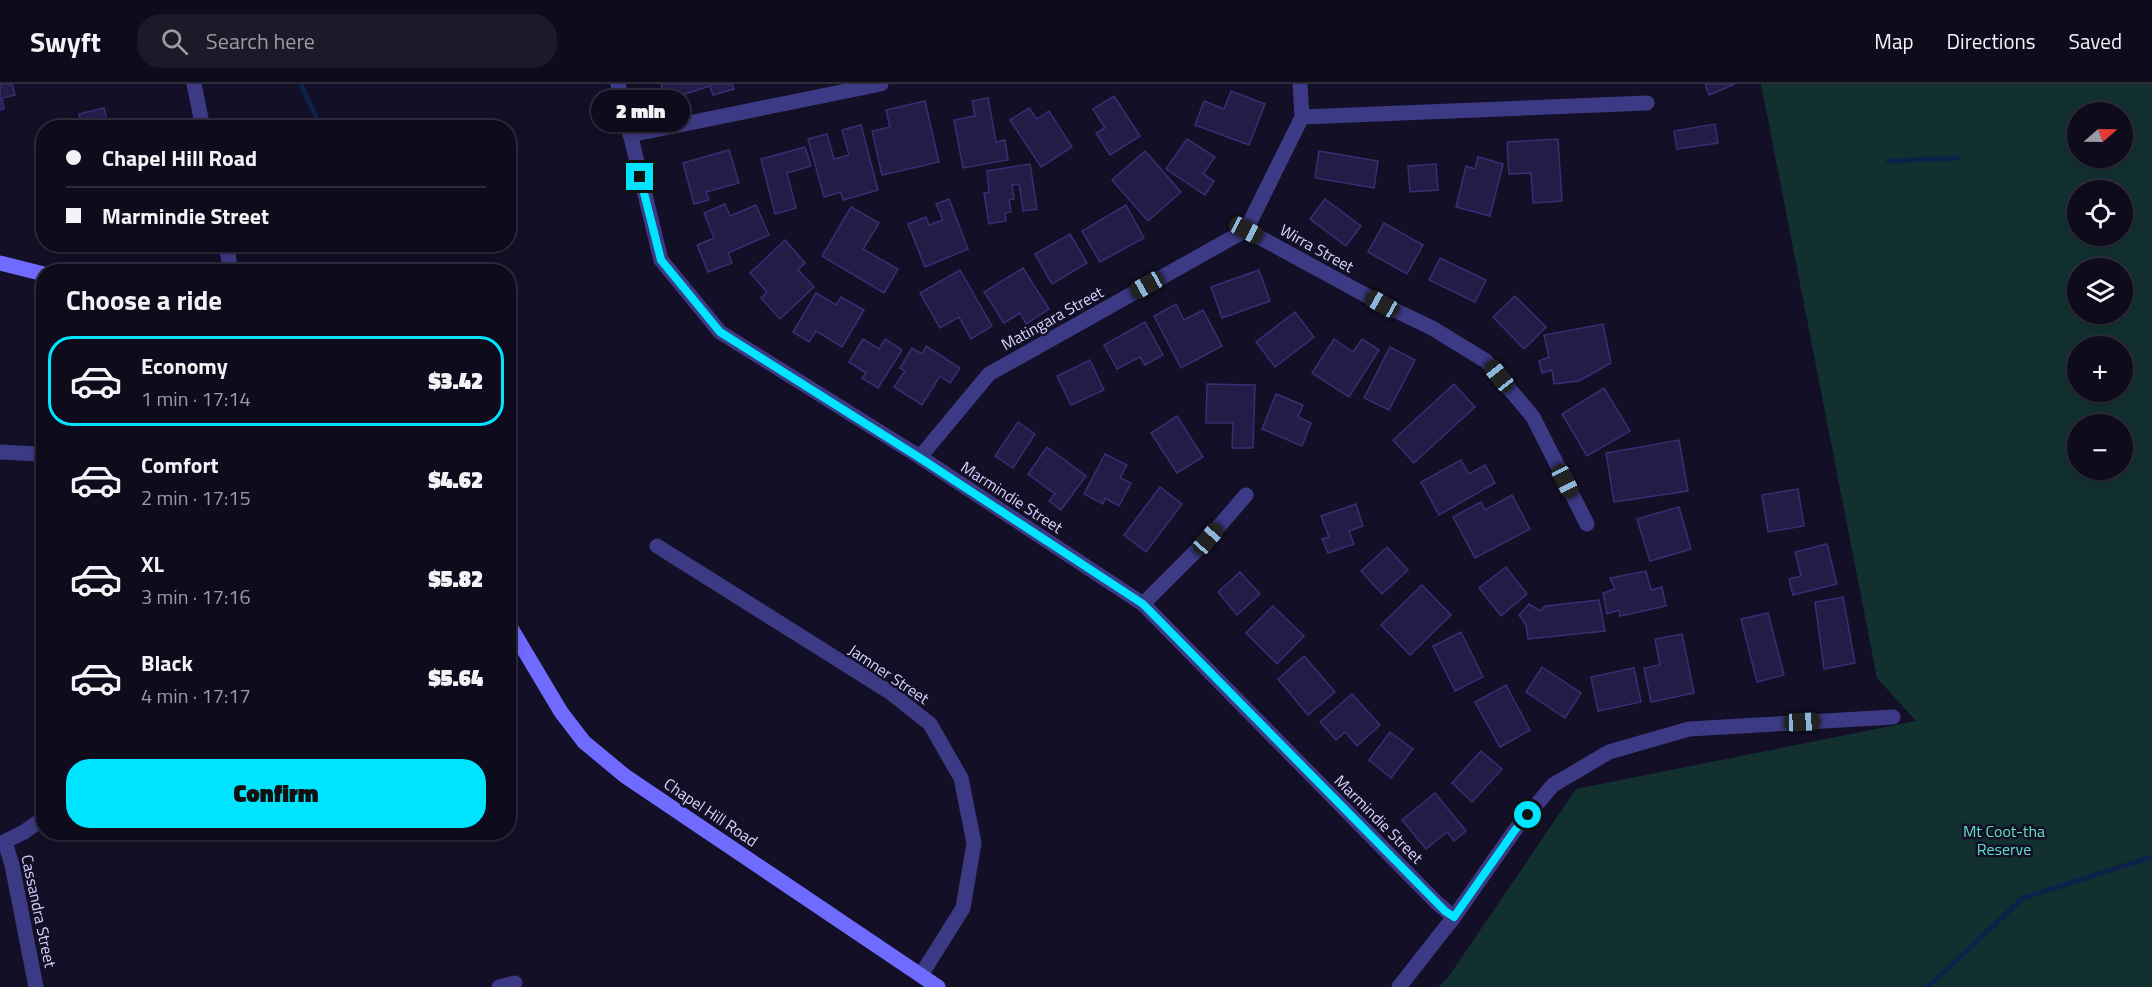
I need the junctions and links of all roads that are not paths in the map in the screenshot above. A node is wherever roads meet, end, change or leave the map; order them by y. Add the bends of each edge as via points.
1 (194, 84) edge
2 (618, 84) edge
3 (880, 84) edge
4 (1300, 84) edge
5 (1647, 103) dead end
6 (1302, 117) junction
7 (201, 120) edge
8 (630, 135) junction
9 (1246, 230) junction
10 (0, 263) edge
11 (36, 272) edge
12 (0, 452) edge
13 (36, 454) edge
14 (920, 458) junction
15 (1246, 495) dead end
16 (1587, 524) dead end
17 (657, 546) dead end
18 (1143, 604) junction
19 (516, 636) edge
20 (1893, 717) dead end
21 (36, 824) edge
22 (3, 843) edge
23 (1454, 917) junction
24 (921, 975) junction
25 (515, 983) dead end
26 (36, 987) edge
27 (499, 987) edge
28 (938, 987) edge
29 (1399, 987) edge

1 - 7 street
2 - 8 street, Marmindie Street
3 - 8 street
4 - 6 street
5 - 6 street
6 - 9 street
8 - 14 street, Marmindie Street via 661,260 720,332
9 - 14 street, Matingara Street via 989,374
9 - 16 street, Wirra Street via 1486,360 1533,417
10 - 11 main road
12 - 13 street
14 - 18 street, Marmindie Street
15 - 18 street
17 - 24 street, Jamner Street via 891,693 930,724 961,778 974,843 963,908
18 - 23 street, Marmindie Street
19 - 24 main road, Chapel Hill Road via 561,712 584,742 625,776
20 - 23 street via 1689,729 1609,752 1553,785 1515,830
21 - 22 street
22 - 26 street, Cassandra Street via 12,865
23 - 29 street
24 - 28 main road, Chapel Hill Road
25 - 27 street

